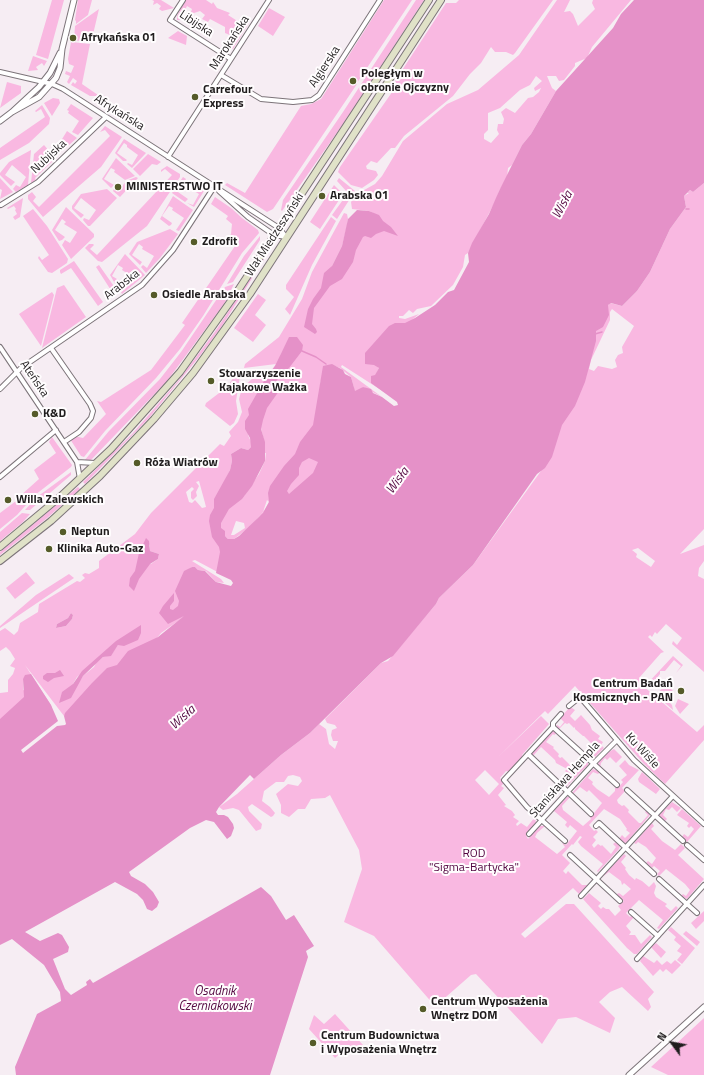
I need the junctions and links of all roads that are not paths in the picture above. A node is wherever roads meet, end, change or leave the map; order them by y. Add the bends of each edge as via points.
1 (74, 0) edge
2 (183, 0) edge
3 (269, 0) edge
4 (380, 0) edge
5 (429, 0) edge
6 (441, 0) edge
7 (62, 49) junction
8 (231, 59) junction
9 (0, 72) edge
10 (221, 76) junction
11 (44, 82) junction
12 (52, 84) junction
13 (12, 112) junction
14 (106, 117) junction
15 (0, 121) edge
16 (168, 157) junction
17 (214, 187) junction
18 (219, 191) junction
19 (1, 205) edge
20 (279, 228) junction
21 (274, 235) junction
22 (286, 237) junction
23 (0, 347) edge
24 (51, 348) junction
25 (16, 372) junction
26 (0, 389) edge
27 (56, 430) junction
28 (64, 442) junction
29 (77, 462) junction
30 (96, 463) junction
31 (0, 477) edge
32 (80, 479) junction
33 (0, 547) edge
34 (0, 561) edge
35 (569, 706) dead end
36 (561, 714) dead end
37 (553, 727) junction
38 (617, 740) junction
39 (528, 754) junction
40 (593, 764) junction
41 (617, 785) dead end
42 (627, 790) dead end
43 (567, 792) junction
44 (673, 796) junction
45 (591, 814) dead end
46 (655, 815) junction
47 (541, 820) junction
48 (704, 824) edge
49 (596, 826) dead end
50 (529, 834) dead end
51 (565, 841) dead end
52 (683, 841) dead end
53 (687, 845) dead end
54 (625, 848) junction
55 (570, 855) dead end
56 (704, 860) edge
57 (654, 874) dead end
58 (596, 879) junction
59 (659, 879) dead end
60 (704, 885) edge
61 (581, 896) dead end
62 (620, 901) dead end
63 (687, 904) junction
64 (631, 912) dead end
65 (697, 913) dead end
66 (658, 936) junction
67 (637, 959) dead end
68 (704, 1007) edge
69 (629, 1075) edge

1 - 7 street
2 - 8 street, Libijska via 170,20
3 - 8 street, Marokańska
4 - 10 street, Algierska via 319,95 312,100 296,102 261,99
5 - 20 main road, Wał Miedzeszyński
6 - 22 main road, Wał Miedzeszyński
7 - 11 street
7 - 12 street via 60,68
8 - 10 street, Marokańska
9 - 11 street, Afrykańska
10 - 16 street, Marokańska
11 - 12 street, Afrykańska
11 - 13 street
12 - 13 street via 34,101
12 - 14 street, Afrykańska
13 - 15 street
14 - 16 street, Afrykańska
14 - 19 street, Nubijska via 38,182
16 - 17 street, Afrykańska
17 - 18 street, Afrykańska
17 - 24 street, Arabska via 169,255 142,284
18 - 20 street, Afrykańska
18 - 21 street, Afrykańska
20 - 21 main road, Wał Miedzeszyński
20 - 22 street, Afrykańska
21 - 22 street, Afrykańska
21 - 30 main road, Wał Miedzeszyński via 220,318 180,372 135,425
22 - 34 main road, Wał Miedzeszyński via 221,336 154,419 87,489
23 - 25 street, Ateńska
24 - 25 street, Arabska
24 - 28 street via 90,404 92,411 91,418 79,432
25 - 26 street, Arabska
25 - 27 street, Ateńska
27 - 28 street, Ateńska
27 - 31 street
28 - 29 street, Ateńska
29 - 30 street
29 - 32 street, Ateńska
30 - 32 main road, Wał Miedzeszyński
32 - 33 main road, Wał Miedzeszyński
35 - 38 street, Ku Wiśle via 580,697
36 - 37 street via 553,723
37 - 39 street
37 - 40 street
38 - 40 street, Stanisława Hempla
38 - 44 street, Ku Wiśle via 634,760
39 - 43 street
39 - 47 street via 504,780
40 - 41 street
40 - 43 street, Stanisława Hempla
42 - 46 street
43 - 45 street
43 - 47 street, Stanisława Hempla
44 - 46 street
44 - 48 street, Ku Wiśle
46 - 52 street
46 - 54 street
47 - 50 street, Stanisława Hempla
47 - 51 street
49 - 54 street via 599,823
53 - 56 street
54 - 57 street
54 - 58 street
55 - 58 street
58 - 61 street
58 - 62 street
59 - 63 street
60 - 63 street
63 - 65 street
63 - 66 street
64 - 66 street
66 - 67 street
68 - 69 street

